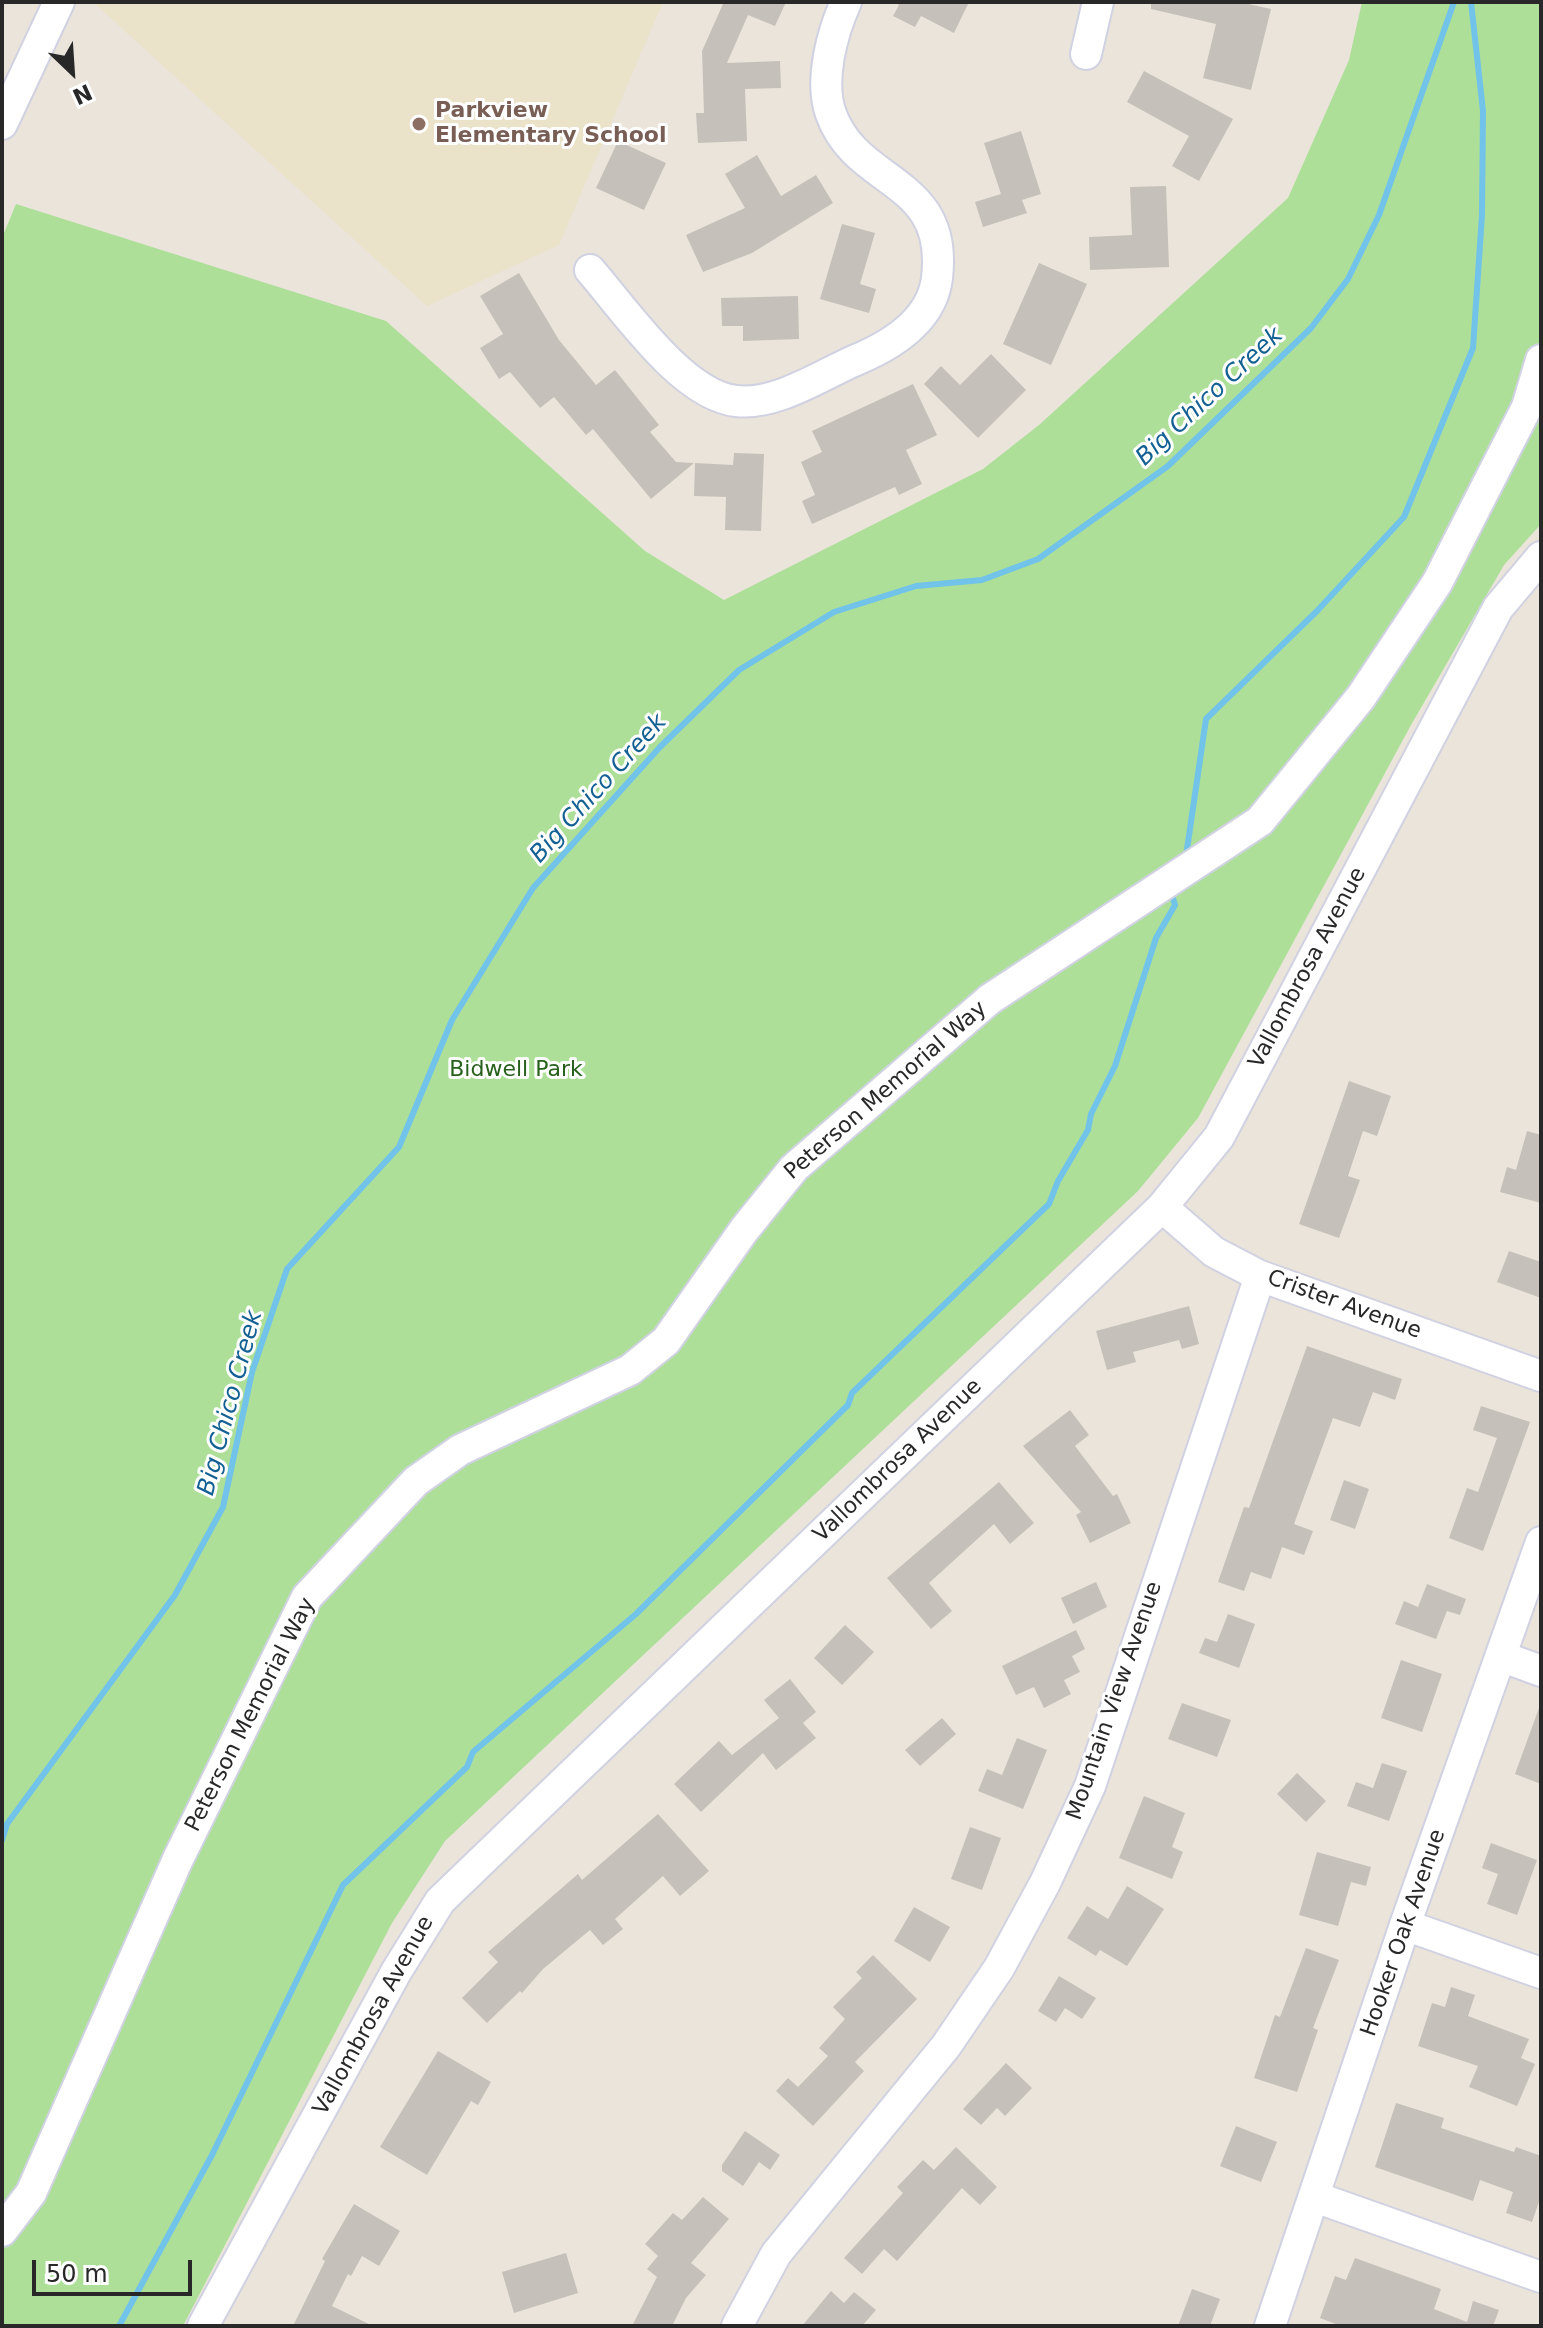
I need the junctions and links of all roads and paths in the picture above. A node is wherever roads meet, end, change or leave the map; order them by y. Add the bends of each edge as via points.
1 (59, 2) edge
2 (846, 2) edge
3 (1098, 2) edge
4 (1086, 54) dead end
5 (2, 124) edge
6 (590, 270) dead end
7 (1541, 360) edge
8 (1541, 557) edge
9 (1162, 1207) junction
10 (1260, 1276) junction
11 (1541, 1376) edge
12 (1541, 1542) edge
13 (1503, 1657) junction
14 (1541, 1671) edge
15 (1405, 1925) junction
16 (1541, 1973) edge
17 (1315, 2197) junction
18 (2, 2231) edge
19 (1541, 2277) edge
20 (203, 2326) edge
21 (737, 2326) edge
22 (1270, 2326) edge

1 - 5 street
2 - 6 street via 829,61 831,115 863,158 926,212 937,235 935,290 923,316 875,352 765,399 736,401 706,391 680,371
3 - 4 street
7 - 18 street, Peterson Memorial Way via 1527,407 1437,583 1361,697 1260,821 990,999 794,1168 666,1341 630,1370 460,1450 416,1481 307,1597 178,1859 31,2193
8 - 9 street, Vallombrosa Avenue via 1498,608 1219,1137
9 - 10 street, Crister Avenue via 1214,1252
9 - 20 street, Vallombrosa Avenue via 440,1901
10 - 11 street, Crister Avenue
10 - 21 street, Mountain View Avenue via 1090,1786 1045,1883 999,1968 946,2046 776,2254
12 - 13 street, Hooker Oak Avenue
13 - 14 street
13 - 15 street, Hooker Oak Avenue
15 - 16 street
15 - 17 street, Hooker Oak Avenue
17 - 19 street
17 - 22 street, Hooker Oak Avenue

